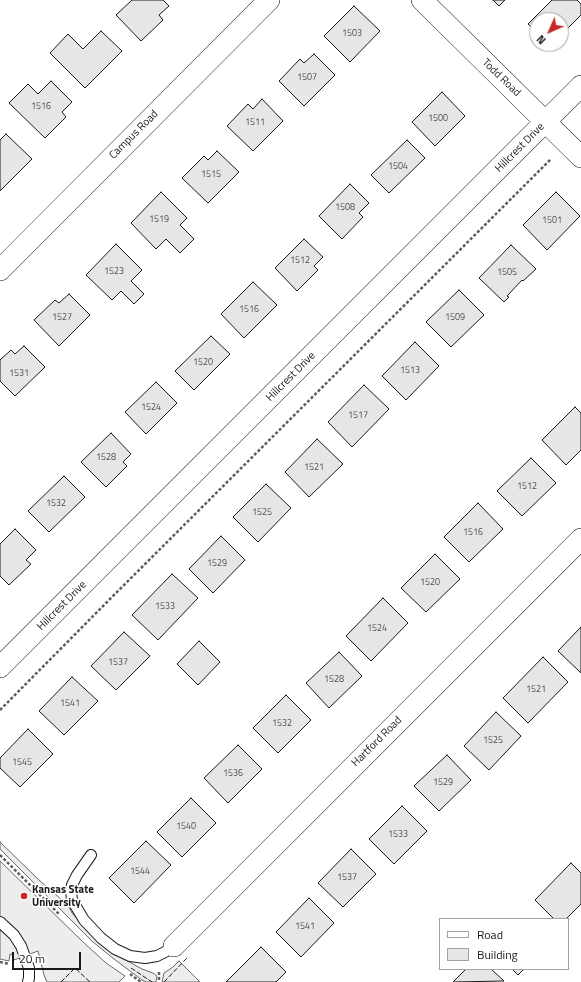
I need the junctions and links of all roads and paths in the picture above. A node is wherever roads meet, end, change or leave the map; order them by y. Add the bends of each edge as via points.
1 (269, 0) edge
2 (422, 0) edge
3 (581, 86) edge
4 (546, 122) junction
5 (574, 150) edge
6 (0, 270) edge
7 (581, 539) edge
8 (0, 668) edge
9 (0, 710) edge
10 (91, 855) dead end
11 (0, 922) edge
12 (174, 946) joint
13 (28, 982) edge

1 - 6 street, Campus Road
2 - 4 street, Todd Road
3 - 4 street, Hillcrest Drive
4 - 5 street, Todd Road
4 - 8 street, Hillcrest Drive
5 - 9 path via 144,565
7 - 12 street, Hartford Road
10 - 12 lane via 77,875 71,891 72,900 84,920 115,949 130,956 157,956
11 - 13 lane via 21,946 29,968

